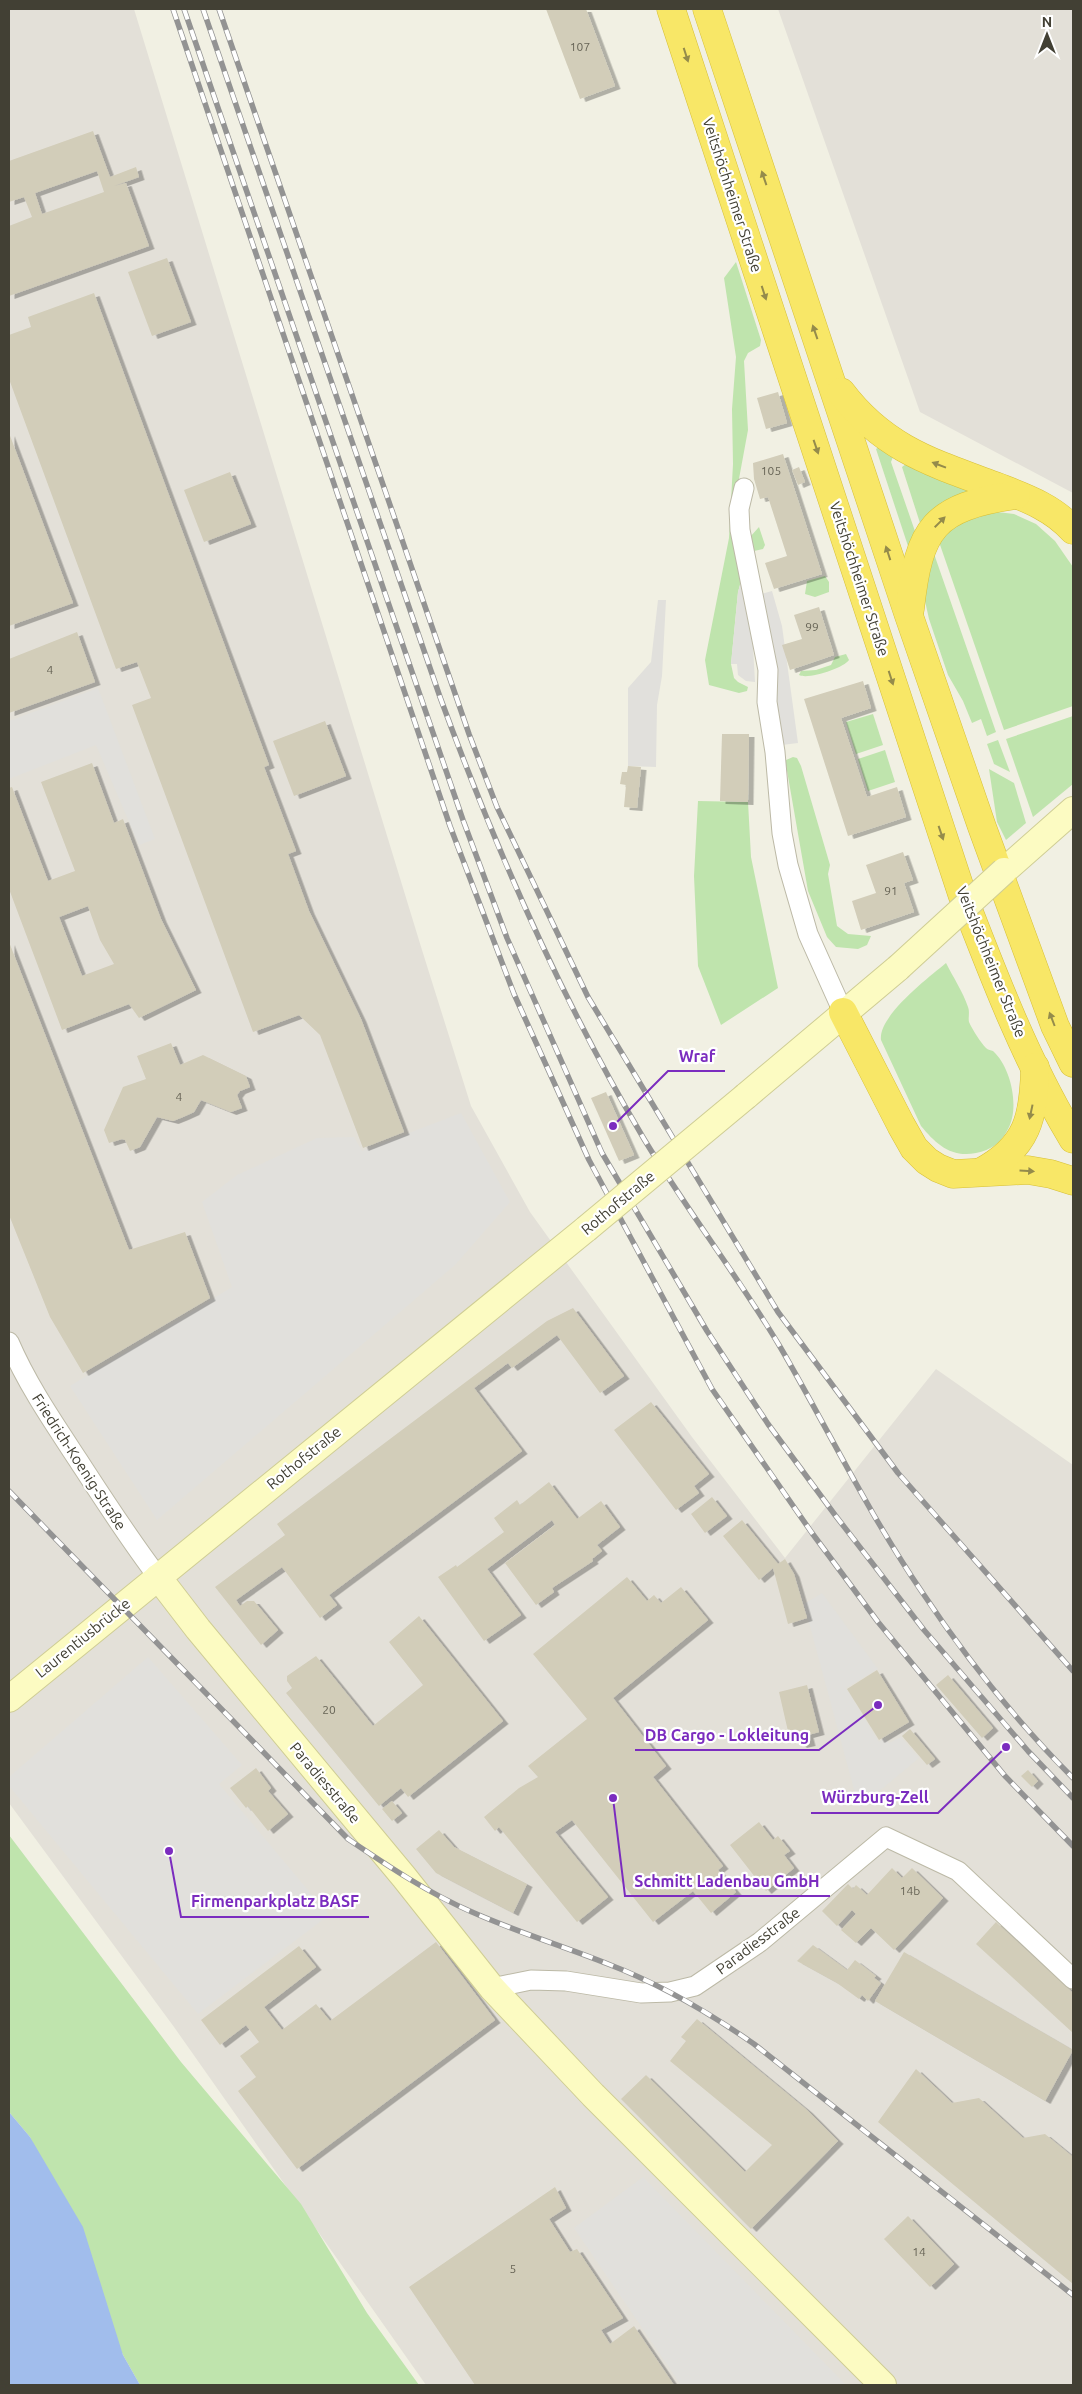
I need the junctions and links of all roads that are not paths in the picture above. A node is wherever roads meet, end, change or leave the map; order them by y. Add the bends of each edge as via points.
1 (671, 9) edge
2 (707, 9) edge
3 (831, 378) junction
4 (744, 488) dead end
5 (1018, 494) junction
6 (1073, 530) edge
7 (909, 616) junction
8 (1070, 813) edge
9 (843, 1012) junction
10 (1073, 1063) edge
11 (1035, 1066) junction
12 (1073, 1139) edge
13 (979, 1173) junction
14 (1073, 1180) edge
15 (9, 1342) edge
16 (158, 1577) junction
17 (9, 1699) edge
18 (1073, 1979) edge
19 (492, 1988) junction
20 (883, 2385) edge

1 -> 11 highway, Veitshöchheimer Straße via 947,849 1001,994
3 -> 2 highway
5 -> 3 highway via 925,460 900,447 866,420
7 -> 3 highway
4 - 9 street via 739,509 740,530 768,670 768,702 788,865 808,934
5 - 6 highway via 1043,505 1064,519
7 -> 5 highway via 920,550 929,534 944,518 973,502
10 -> 7 highway via 1051,1017
8 - 9 main road, Rothofstraße, bridge via 898,968
9 - 13 highway via 914,1148 927,1161 953,1174
9 - 16 main road, Rothofstraße, bridge via 586,1230
11 - 12 highway, Veitshöchheimer Straße
11 -> 13 highway via 1028,1126 1010,1153
13 -> 14 highway via 1028,1170
15 - 16 street, Friedrich-Koenig-Straße via 45,1410 129,1539
16 - 17 main road, Laurentiusbrücke
16 - 19 main road, Paradiesstraße
18 - 19 street, Paradiesstraße via 958,1871 886,1837 760,1942 695,1986 641,1994 566,1981 531,1980
19 - 20 main road, Paradiesstraße via 593,2095

